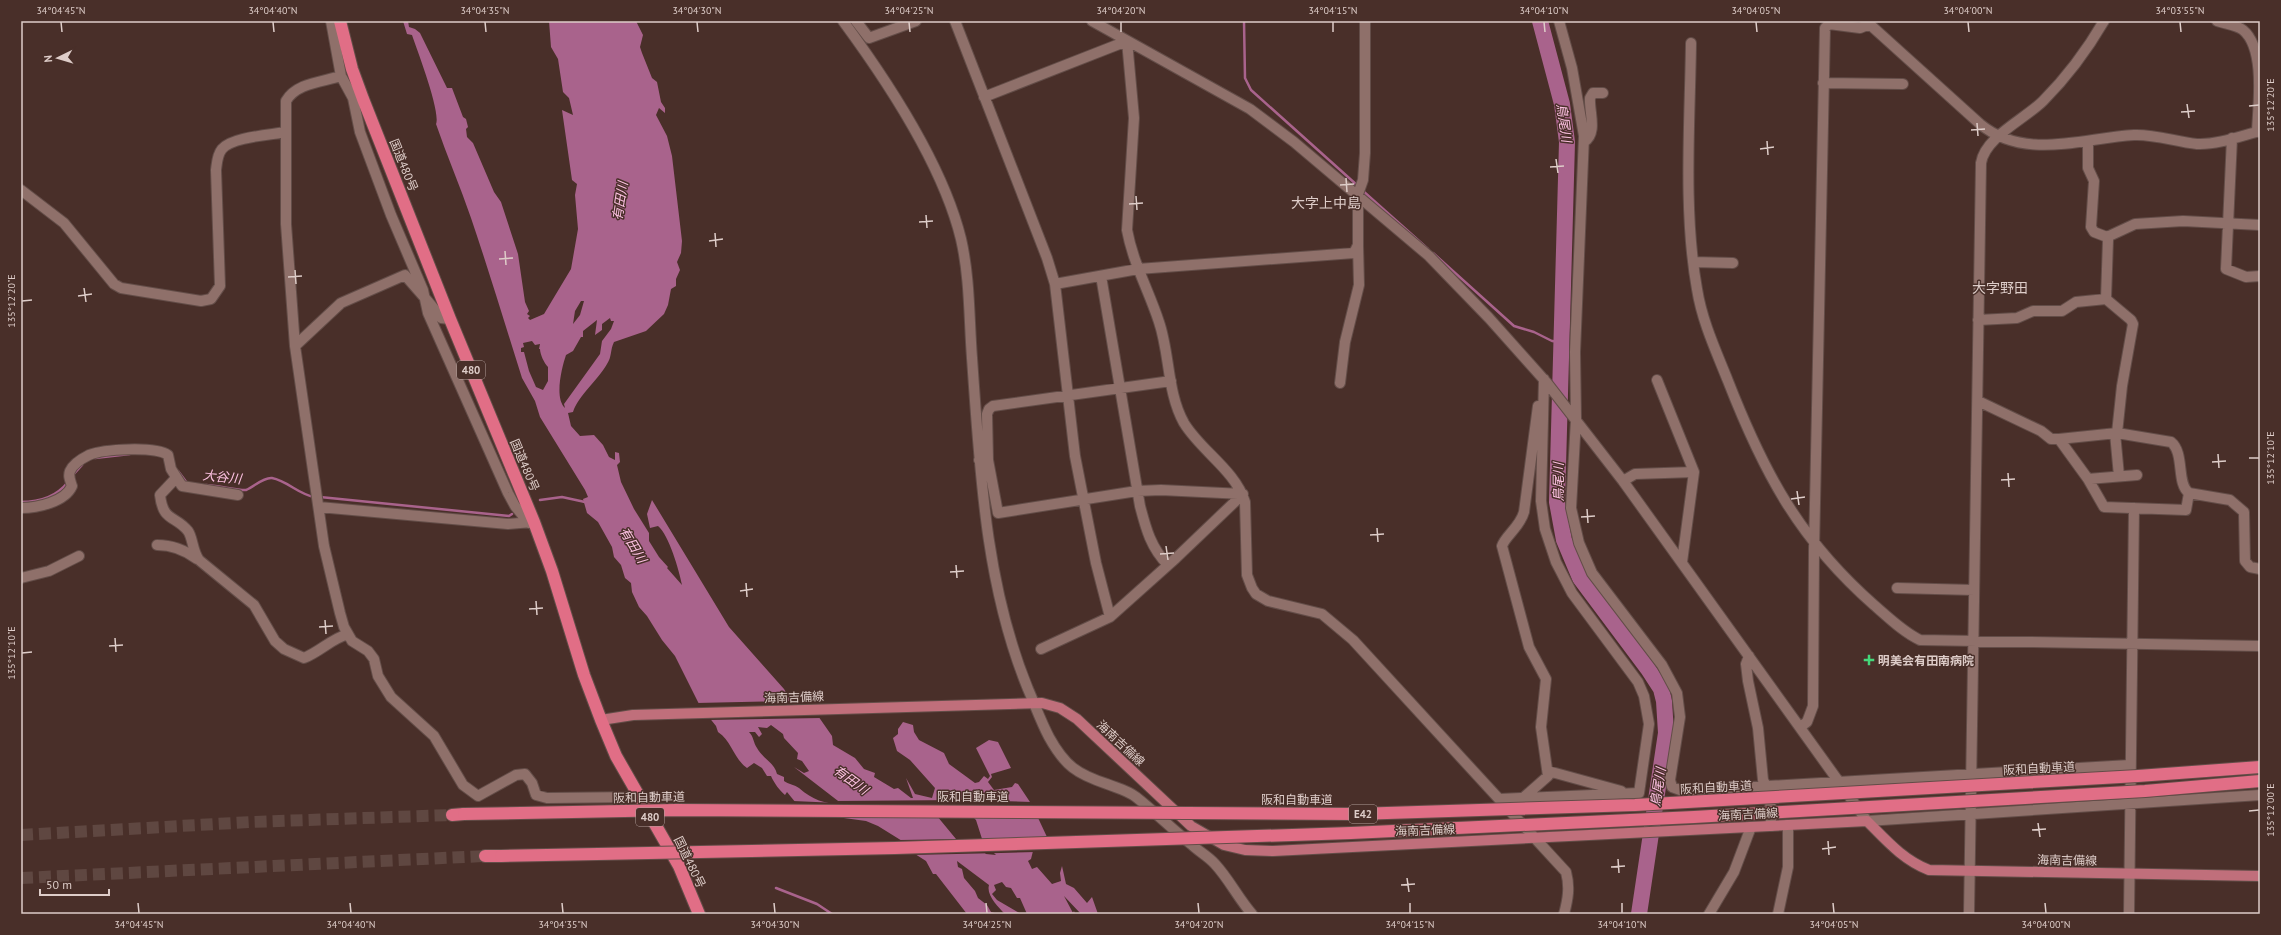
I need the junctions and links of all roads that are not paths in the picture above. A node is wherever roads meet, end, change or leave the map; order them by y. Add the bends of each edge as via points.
1 (331, 21) edge
2 (340, 21) edge
3 (843, 21) edge
4 (856, 21) edge
5 (916, 21) edge
6 (955, 21) edge
7 (1093, 21) edge
8 (1365, 21) edge
9 (1558, 21) edge
10 (2104, 21) edge
11 (2217, 21) edge
12 (1868, 22) edge
13 (1127, 41) junction
14 (1691, 42) dead end
15 (341, 76) junction
16 (1823, 83) junction
17 (1903, 84) dead end
18 (1603, 93) dead end
19 (984, 97) junction
20 (358, 98) junction
21 (286, 132) junction
22 (2259, 132) edge
23 (1998, 136) junction
24 (2232, 138) junction
25 (2088, 140) junction
26 (1584, 142) junction
27 (21, 190) edge
28 (1358, 194) junction
29 (2230, 223) junction
30 (2260, 225) edge
31 (2107, 237) junction
32 (1358, 245) junction
33 (1693, 262) junction
34 (1733, 263) dead end
35 (1138, 269) junction
36 (1101, 276) junction
37 (2260, 276) edge
38 (1055, 284) junction
39 (423, 296) junction
40 (2106, 299) junction
41 (450, 319) junction
42 (1978, 320) junction
43 (295, 346) junction
44 (1545, 380) junction
45 (1657, 380) dead end
46 (1171, 381) junction
47 (1340, 383) dead end
48 (1120, 388) junction
49 (1068, 396) junction
50 (1978, 401) junction
51 (1574, 416) junction
52 (2116, 433) junction
53 (2059, 439) junction
54 (984, 460) junction
55 (1694, 472) junction
56 (2137, 475) dead end
57 (2119, 476) junction
58 (176, 478) junction
59 (2088, 478) junction
60 (1623, 481) junction
61 (1137, 491) junction
62 (2189, 493) junction
63 (1243, 494) junction
64 (238, 495) dead end
65 (1083, 500) junction
66 (319, 507) junction
67 (21, 508) edge
68 (2134, 508) junction
69 (531, 522) junction
70 (1814, 543) junction
71 (157, 545) dead end
72 (79, 556) dead end
73 (199, 560) junction
74 (1682, 562) junction
75 (1168, 565) junction
76 (2260, 569) edge
77 (21, 578) edge
78 (1897, 588) dead end
79 (1974, 590) junction
80 (1110, 617) junction
81 (348, 634) junction
82 (1973, 641) junction
83 (2134, 643) junction
84 (2260, 646) edge
85 (1041, 649) dead end
86 (1749, 656) junction
87 (1028, 702) junction
88 (601, 720) junction
89 (1800, 727) junction
90 (2130, 765) junction
91 (2260, 766) edge
92 (1548, 771) junction
93 (1971, 774) junction
94 (2260, 781) edge
95 (1839, 782) junction
96 (1766, 787) junction
97 (1626, 794) junction
98 (2260, 795) edge
99 (639, 797) junction
100 (1523, 798) junction
101 (1499, 799) junction
102 (2130, 803) junction
103 (458, 814) tunnel mouth
104 (1970, 814) junction
105 (1867, 821) junction
106 (1788, 825) junction
107 (1771, 826) junction
108 (1752, 827) junction
109 (1534, 838) junction
110 (485, 856) tunnel mouth
111 (1970, 872) junction
112 (2130, 874) junction
113 (2260, 876) edge
114 (699, 914) edge
115 (1252, 914) edge
116 (1564, 914) edge
117 (1709, 914) edge
118 (1778, 914) edge
119 (1969, 914) edge
120 (2129, 914) edge

1 - 15 street
2 - 20 highway, 国道480号 / 480
3 - 54 street via 908,121 952,208 962,243
4 - 5 street via 869,38
6 - 19 street
7 - 13 street
8 - 28 street via 1365,153 1363,180
9 - 26 street via 1572,68
10 - 23 street via 2087,51 2043,101
11 - 22 street via 2240,28 2252,43 2258,63
12 - 16 street via 1860,28 1826,25
12 - 23 street via 1980,124
13 - 19 street
13 - 28 street via 1250,109
13 - 35 street via 1134,118 1127,230
14 - 33 street via 1690,185
15 - 20 street
15 - 21 street via 297,89 290,94 286,101
16 - 17 street
16 - 70 street
18 - 26 street via 1594,93 1590,98 1591,132
19 - 38 street
20 - 39 street via 360,132 390,215 424,290
20 - 41 highway, 国道480号 / 480
21 - 27 street via 235,141 221,149 216,170 220,286 210,299 201,302 121,288 114,284 64,223
21 - 43 street via 286,224
22 - 24 street
23 - 25 street via 2033,145
23 - 42 street via 1984,152 1980,163
24 - 25 street via 2199,144 2135,135
24 - 29 street
25 - 31 street via 2088,168 2094,182 2091,227 2094,232
26 - 51 street
28 - 32 street
28 - 44 street via 1429,256
29 - 30 street
29 - 31 street via 2183,221 2135,224
29 - 37 street via 2226,269 2246,277
31 - 40 street
32 - 35 street via 1354,253 1348,255
32 - 47 street via 1359,285 1345,342
33 - 34 street
33 - 70 street via 1704,318 1746,426 1781,496
35 - 36 street
35 - 46 street via 1160,324
36 - 38 street
36 - 48 street
38 - 49 street
39 - 41 street via 441,318
39 - 43 street via 405,275 342,304
39 - 69 street via 428,313 508,492 515,506
40 - 42 street via 2076,302 2062,311 2033,312 2017,318
40 - 52 street via 2133,324
41 - 69 highway, 国道480号 / 480
42 - 50 street
43 - 66 street
44 - 51 street
44 - 92 street via 1524,512 1502,546 1529,647 1546,679 1542,727
44 - 97 street via 1540,501 1548,538 1560,572 1572,593 1638,682 1647,706 1649,724 1640,790 1635,794
45 - 55 street
46 - 48 street
46 - 63 street via 1180,414 1187,428 1236,482
48 - 49 street
48 - 61 street
49 - 54 street via 1000,405 989,409
49 - 65 street
50 - 53 street via 2041,431 2051,440
50 - 79 street
51 - 60 street
51 - 96 street via 1571,508 1583,553 1599,582 1662,665 1677,693 1680,717 1670,780 1672,787 1683,792
52 - 53 street
52 - 57 street
52 - 62 street via 2162,439 2175,445 2185,487
53 - 59 street
54 - 65 street via 998,513
54 - 87 street via 987,530 997,590
55 - 60 street via 1636,474
55 - 74 street
56 - 57 street
57 - 59 street
58 - 64 street via 182,486 188,488
58 - 67 street via 168,455 162,451 144,448 96,453 82,459 70,470 72,486 66,494 51,503
58 - 73 street via 163,490 160,495 161,502 168,517 188,532 194,553
59 - 68 street via 2104,507
60 - 74 street
61 - 63 street
61 - 65 street
61 - 75 street via 1147,532 1154,548
62 - 68 street via 2186,510
62 - 76 street via 2220,497 2238,505 2244,512 2245,561 2250,567
63 - 75 street
63 - 101 street via 1246,509 1247,574 1256,594 1268,601 1315,611 1342,629
65 - 80 street via 1104,600
66 - 69 street via 508,524
66 - 81 street via 324,546 340,613
68 - 83 street
69 - 88 highway, 国道480号 / 480 via 552,571 584,675
70 - 82 street via 1864,596 1913,637 1924,641
70 - 89 street via 1813,706 1807,722
71 - 73 street via 186,551
72 - 77 street via 49,571
73 - 81 street via 254,605 275,641 293,654 304,658 335,638
74 - 86 street
75 - 80 street
78 - 79 street
79 - 82 street
80 - 85 street
81 - 99 street via 352,641 368,651 374,659 378,676 391,697 434,736 463,785 478,796 516,775 525,774 532,783 536,795 547,798
82 - 83 street
82 - 93 street
83 - 84 street
83 - 90 street
86 - 89 street
86 - 96 street via 1747,670
87 - 88 main road, 海南吉備線 via 633,715
87 - 109 main road, 海南吉備線 via 1052,705 1077,719 1191,826 1216,842 1234,848 1273,851
87 - 115 street via 1049,738 1070,766 1084,776 1134,796 1215,864
88 - 99 highway, 国道480号 / 480 via 616,756
89 - 95 street
90 - 93 street
90 - 102 street
91 - 103 highway, 阪和自動車道 / E42, bridge via 1725,801 1443,812 1348,814 676,810
92 - 97 street
92 - 100 street via 1548,776
93 - 95 street
93 - 104 street
94 - 110 highway, E42, bridge via 2138,791 1694,817 1358,833 895,848
95 - 96 street
95 - 105 street
96 - 107 street via 1770,794
97 - 100 street
98 - 102 street
99 - 114 highway, 国道480号 / 480 via 679,866
100 - 101 street
101 - 109 street
102 - 104 street
102 - 112 street
104 - 105 street
104 - 111 street
105 - 106 main road, 海南吉備線
105 - 111 main road, 海南吉備線 via 1914,864 1929,870
106 - 107 main road, 海南吉備線
106 - 118 street via 1788,867
107 - 108 main road, 海南吉備線
108 - 109 main road, 海南吉備線
108 - 117 street via 1734,872
109 - 116 street via 1566,872 1569,894
111 - 112 main road, 海南吉備線
111 - 119 street
112 - 113 main road, 海南吉備線
112 - 120 street

